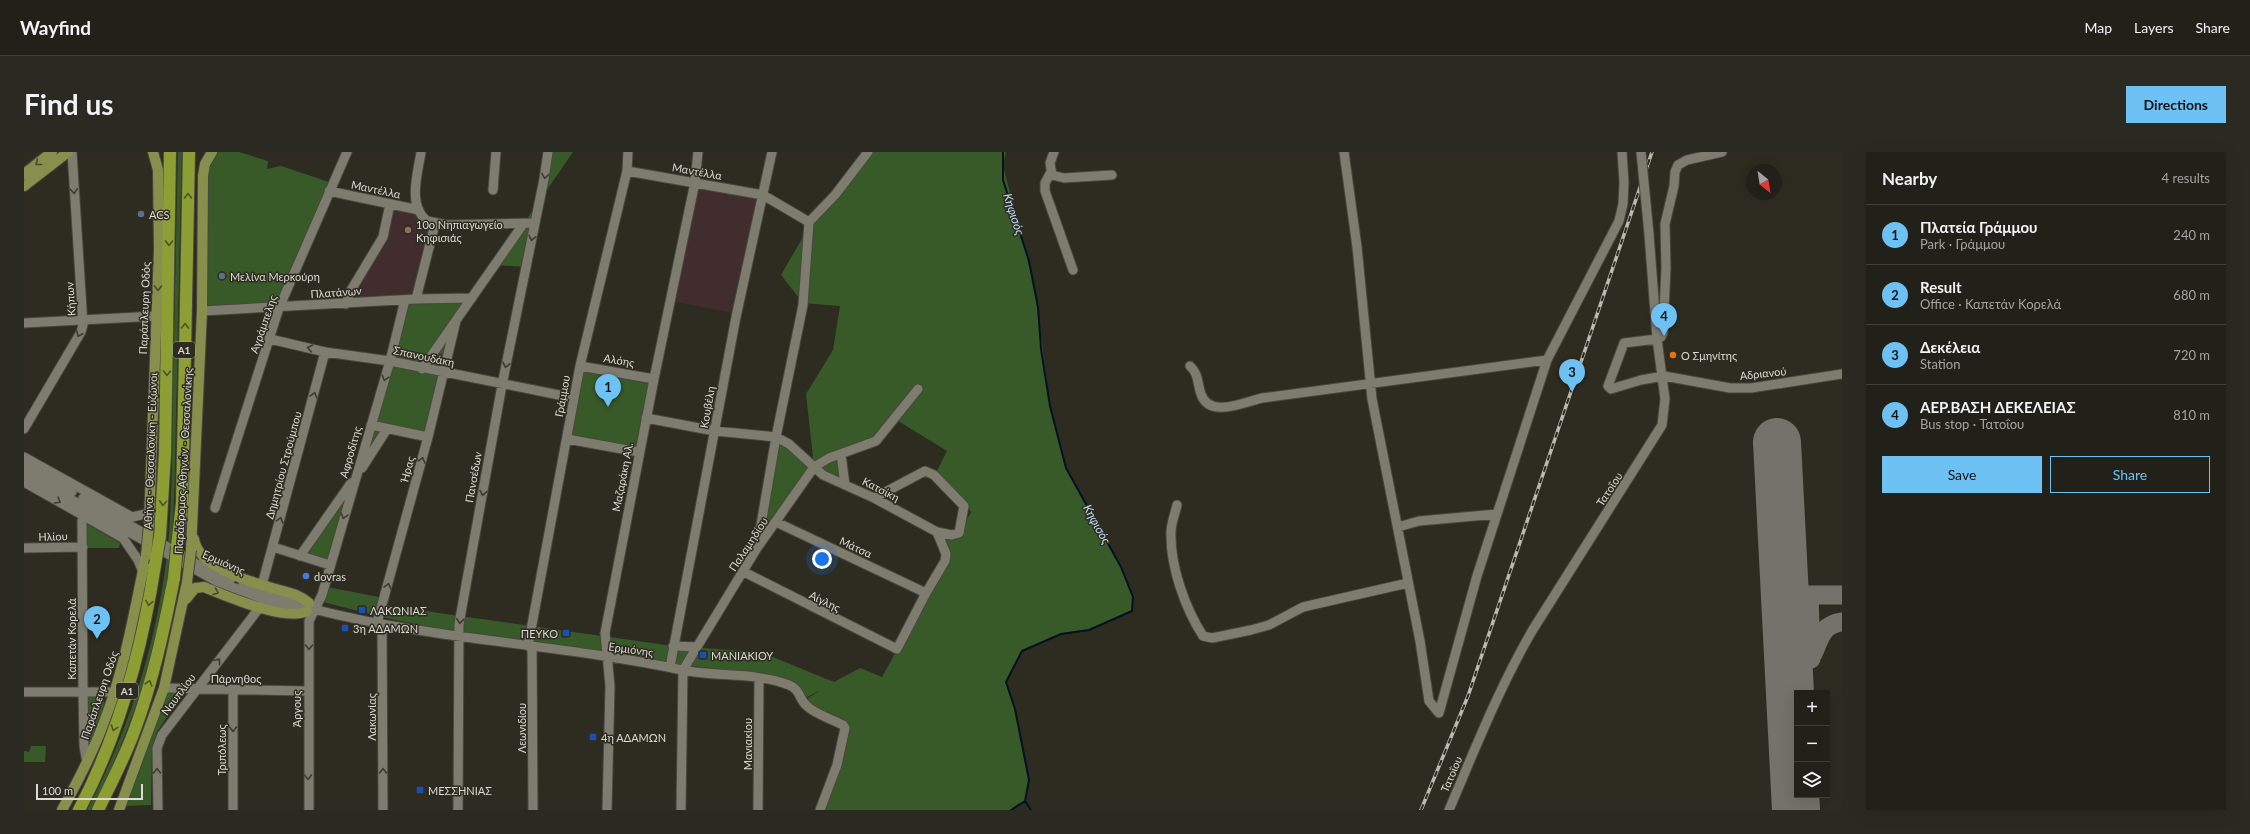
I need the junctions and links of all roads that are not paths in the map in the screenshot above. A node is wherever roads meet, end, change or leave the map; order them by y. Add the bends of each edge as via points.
1 (52, 152) edge
2 (68, 152) edge
3 (72, 152) edge
4 (153, 152) edge
5 (170, 152) edge
6 (189, 152) edge
7 (212, 152) edge
8 (346, 152) edge
9 (421, 152) edge
10 (496, 152) edge
11 (548, 152) edge
12 (628, 152) edge
13 (698, 152) edge
14 (772, 152) edge
15 (868, 152) edge
16 (1054, 152) edge
17 (1344, 152) edge
18 (1622, 152) edge
19 (1641, 152) edge
20 (1722, 152) edge
21 (627, 171) junction
22 (1051, 172) junction
23 (24, 174) edge
24 (1112, 175) dead end
25 (695, 182) junction
26 (24, 186) edge
27 (493, 190) dead end
28 (329, 191) junction
29 (763, 195) junction
30 (390, 204) junction
31 (418, 208) junction
32 (809, 222) junction
33 (524, 223) junction
34 (536, 223) junction
35 (435, 224) junction
36 (1073, 270) dead end
37 (472, 298) junction
38 (416, 299) junction
39 (405, 300) junction
40 (346, 304) junction
41 (279, 308) junction
42 (202, 311) junction
43 (157, 316) junction
44 (83, 319) junction
45 (456, 321) junction
46 (24, 323) edge
47 (270, 339) junction
48 (1657, 339) junction
49 (325, 352) junction
50 (1547, 360) junction
51 (390, 361) junction
52 (580, 366) junction
53 (1190, 366) dead end
54 (422, 369) junction
55 (443, 373) junction
56 (1842, 374) edge
57 (1664, 376) junction
58 (654, 379) junction
59 (1371, 384) junction
60 (502, 385) junction
61 (918, 389) dead end
62 (574, 398) junction
63 (646, 418) junction
64 (371, 425) junction
65 (24, 429) edge
66 (387, 429) junction
67 (715, 431) junction
68 (428, 437) junction
69 (776, 437) junction
70 (567, 439) junction
71 (639, 452) junction
72 (841, 454) junction
73 (24, 457) edge
74 (24, 466) edge
75 (814, 467) junction
76 (24, 473) edge
77 (357, 475) junction
78 (24, 482) edge
79 (845, 485) junction
80 (874, 498) junction
81 (1177, 505) dead end
82 (215, 508) dead end
83 (150, 513) junction
84 (1497, 514) junction
85 (84, 516) junction
86 (776, 522) junction
87 (1398, 527) junction
88 (937, 532) junction
89 (194, 533) junction
90 (83, 547) junction
91 (273, 547) junction
92 (24, 548) edge
93 (757, 548) junction
94 (300, 556) junction
95 (330, 565) junction
96 (143, 572) junction
97 (744, 572) junction
98 (1408, 583) junction
99 (262, 585) junction
100 (926, 593) junction
101 (184, 600) junction
102 (260, 608) junction
103 (311, 608) junction
104 (380, 624) junction
105 (460, 638) junction
106 (530, 646) junction
107 (673, 646) junction
108 (697, 647) junction
109 (606, 658) junction
110 (670, 666) junction
111 (683, 670) junction
112 (759, 678) junction
113 (164, 688) junction
114 (196, 690) junction
115 (233, 690) junction
116 (83, 691) junction
117 (307, 691) junction
118 (24, 692) edge
119 (114, 692) junction
120 (88, 763) junction
121 (62, 810) edge
122 (78, 810) edge
123 (98, 810) edge
124 (119, 810) edge
125 (158, 810) edge
126 (233, 810) edge
127 (308, 810) edge
128 (383, 810) edge
129 (458, 810) edge
130 (533, 810) edge
131 (608, 810) edge
132 (682, 810) edge
133 (758, 810) edge
134 (820, 810) edge
135 (1449, 810) edge

1 -> 23 main road
2 - 26 main road
3 -> 44 street, Κήπων
4 -> 43 main road, Παράπλευρη Οδός via 158,170
5 -> 122 highway, Αθήνα - Θεσσαλονίκη - Εύζωνοι / Α1, bridge via 165,453 160,536 140,648 104,755
123 -> 6 highway, Α1, bridge via 134,730 146,694 158,653 174,578 182,503
7 - 42 main road, Παράδρομος Αθηνών - Θεσσαλονίκης via 205,164 203,176
8 - 28 street, Αγράμπελης
9 - 31 street via 416,198
10 - 27 street
11 -> 34 street, Πανσέδων
12 - 21 street, Γράμμου
13 - 25 street, Μαζαράκη Αλ.
14 - 29 street, Κουβέλη
15 - 32 street via 835,195
16 - 22 street via 1050,163
17 - 59 street
18 - 50 street via 1624,182 1619,221
19 - 48 street, Τατοΐου, bridge
20 - 48 street via 1683,162 1675,172 1665,224 1663,333
21 - 25 street, Μαντέλλα
21 - 52 street, Γράμμου
22 - 24 street via 1052,175 1064,178
22 - 36 street via 1045,183 1045,191
25 - 29 street, Μαντέλλα
25 - 58 street, Μαζαράκη Αλ.
28 - 30 street, Μαντέλλα
28 - 41 street, Αγράμπελης
29 - 32 street, Μαντέλλα
29 - 67 street, Κουβέλη via 736,317
30 - 31 street, Μαντέλλα
30 - 40 street via 383,237 350,292
31 - 35 street via 425,219
32 - 69 street via 804,298
33 - 34 street
33 - 35 street
33 - 37 street, Ήρας
34 -> 60 street, Πανσέδων
35 - 38 street
37 - 38 street, Πλατάνων
37 - 45 street, Ήρας
38 - 39 street, Πλατάνων
39 - 40 street, Πλατάνων
39 - 51 street, Αφροδίτης
40 - 41 street, Πλατάνων
41 - 42 street, Πλατάνων
41 - 47 street, Αγράμπελης
42 - 89 main road, Παράδρομος Αθηνών - Θεσσαλονίκης
43 - 44 street
43 - 83 main road, Παράπλευρη Οδός
44 - 46 street
44 -> 65 street, Κήπων via 81,332
45 - 54 street, Ήρας
45 - 55 street, Ήρας
49 -> 47 street, Σπανουδάκη
47 - 82 street, Αγράμπελης
48 - 57 street, Τατοΐου
48 - 57 street via 1624,343 1608,386 1611,389
49 - 51 street, Σπανουδάκη
91 -> 49 street, Δημητρίου Στρούμπου
50 - 59 street
50 - 84 street
51 - 54 street, Σπανουδάκη
51 -> 64 street, Αφροδίτης
52 - 58 street, Αλόης
52 - 62 street, Γράμμου
53 - 59 street via 1197,377 1204,401 1219,408 1262,398
54 - 55 street, Σπανουδάκη
55 - 60 street, Σπανουδάκη
55 - 68 street, Ήρας
56 - 57 street, Αδριανού via 1751,388 1730,388
57 - 135 street, Τατοΐου via 1666,409 1659,432 1522,648 1503,684
58 - 63 street, Μαζαράκη Αλ.
59 - 87 street
60 - 62 street, Σπανουδάκη
60 -> 105 street, Πανσέδων via 461,613
61 - 72 street via 876,441
62 - 70 street, Γράμμου
63 - 67 street
63 - 71 street, Μαζαράκη Αλ.
64 - 66 street
64 - 77 street, Αφροδίτης
66 - 68 street
66 - 77 street
67 - 69 street
67 - 107 street, Κουβέλη
104 -> 68 street, Ήρας
69 - 75 street via 789,444
69 - 93 street
70 - 71 street
70 - 106 street, Γράμμου
71 - 109 street, Μαζαράκη Αλ. via 606,625
72 - 75 street
72 - 79 street
73 - 83 street via 132,517
74 - 103 street, Ερμιόνης via 195,563
75 - 79 street, Κατσίκη via 823,475
75 - 86 street, Παλαμηδίου
76 - 103 street, Ερμιόνης via 216,581 256,598
77 - 94 street
77 -> 95 street, Αφροδίτης
78 -> 85 street
79 - 80 street, Κατσίκη
80 - 88 street, Κατσίκη
80 - 88 street via 920,472 929,472 964,506 959,533 952,535
81 - 98 street via 1171,533 1178,576 1188,608 1200,630 1208,638 1220,638 1269,625 1303,607
83 - 96 main road, Παράπλευρη Οδός, bridge
84 - 87 street via 1419,521
84 - 98 street via 1439,713 1429,701
85 - 90 street, Καπετάν Κορελά
85 - 96 street via 123,538
86 - 93 street, Παλαμηδίου
86 - 100 street, Μάτσα
87 - 98 street
88 - 100 street via 947,556
89 - 99 main road via 196,546 204,558 220,568
89 - 101 main road, Παράδρομος Αθηνών - Θεσσαλονίκης, bridge
90 - 92 street, Ηλίου
90 - 116 street, Καπετάν Κορελά
91 - 94 street
91 - 99 street, Δημητρίου Στρούμπου
93 - 97 street, Παλαμηδίου
94 - 95 street
95 - 103 street, Αφροδίτης
96 - 119 main road, Παράπλευρη Οδός via 127,649
97 - 100 street, Αίγλης via 897,649
97 - 108 street, Παλαμηδίου
99 - 103 main road via 297,594
101 -> 102 main road via 195,588 204,587
101 - 113 main road, Παράδρομος Αθηνών - Θεσσαλονίκης
102 - 103 main road via 296,615
114 -> 102 street, Ναυπλίου
103 - 104 street, Ερμιόνης
103 -> 117 street, Άργους
104 - 105 street, Ερμιόνης
128 -> 104 street, Λακωνίας
105 - 106 street, Ερμιόνης
105 - 129 street, Πανσέδων
106 - 109 street, Ερμιόνης
106 - 130 street, Λεωνιδίου
107 - 108 street
107 - 110 street, Κουβέλη
108 - 111 street, Παλαμηδίου
109 - 110 street, Ερμιόνης
109 - 131 street, Μαζαράκη Αλ. via 610,686
110 - 111 street, Ερμιόνης
111 - 112 street, Ερμιόνης
111 - 132 street
112 - 133 street, Μανιακίου
112 - 134 street, Ερμιόνης via 792,686 798,690 806,706 844,727 837,765
113 - 114 street, Πάρνηθος
113 - 124 main road, Παράδρομος Αθηνών - Θεσσαλονίκης
114 - 115 street, Πάρνηθος
125 -> 114 street, Ναυπλίου via 157,748 162,735
115 - 117 street, Πάρνηθος
115 -> 126 street, Τριπόλεως
116 - 118 street
116 - 119 street
116 - 120 street, Καπετάν Κορελά via 84,746
117 -> 127 street, Άργους
119 - 120 main road, Παράπλευρη Οδός
120 - 121 main road, Παράπλευρη Οδός

